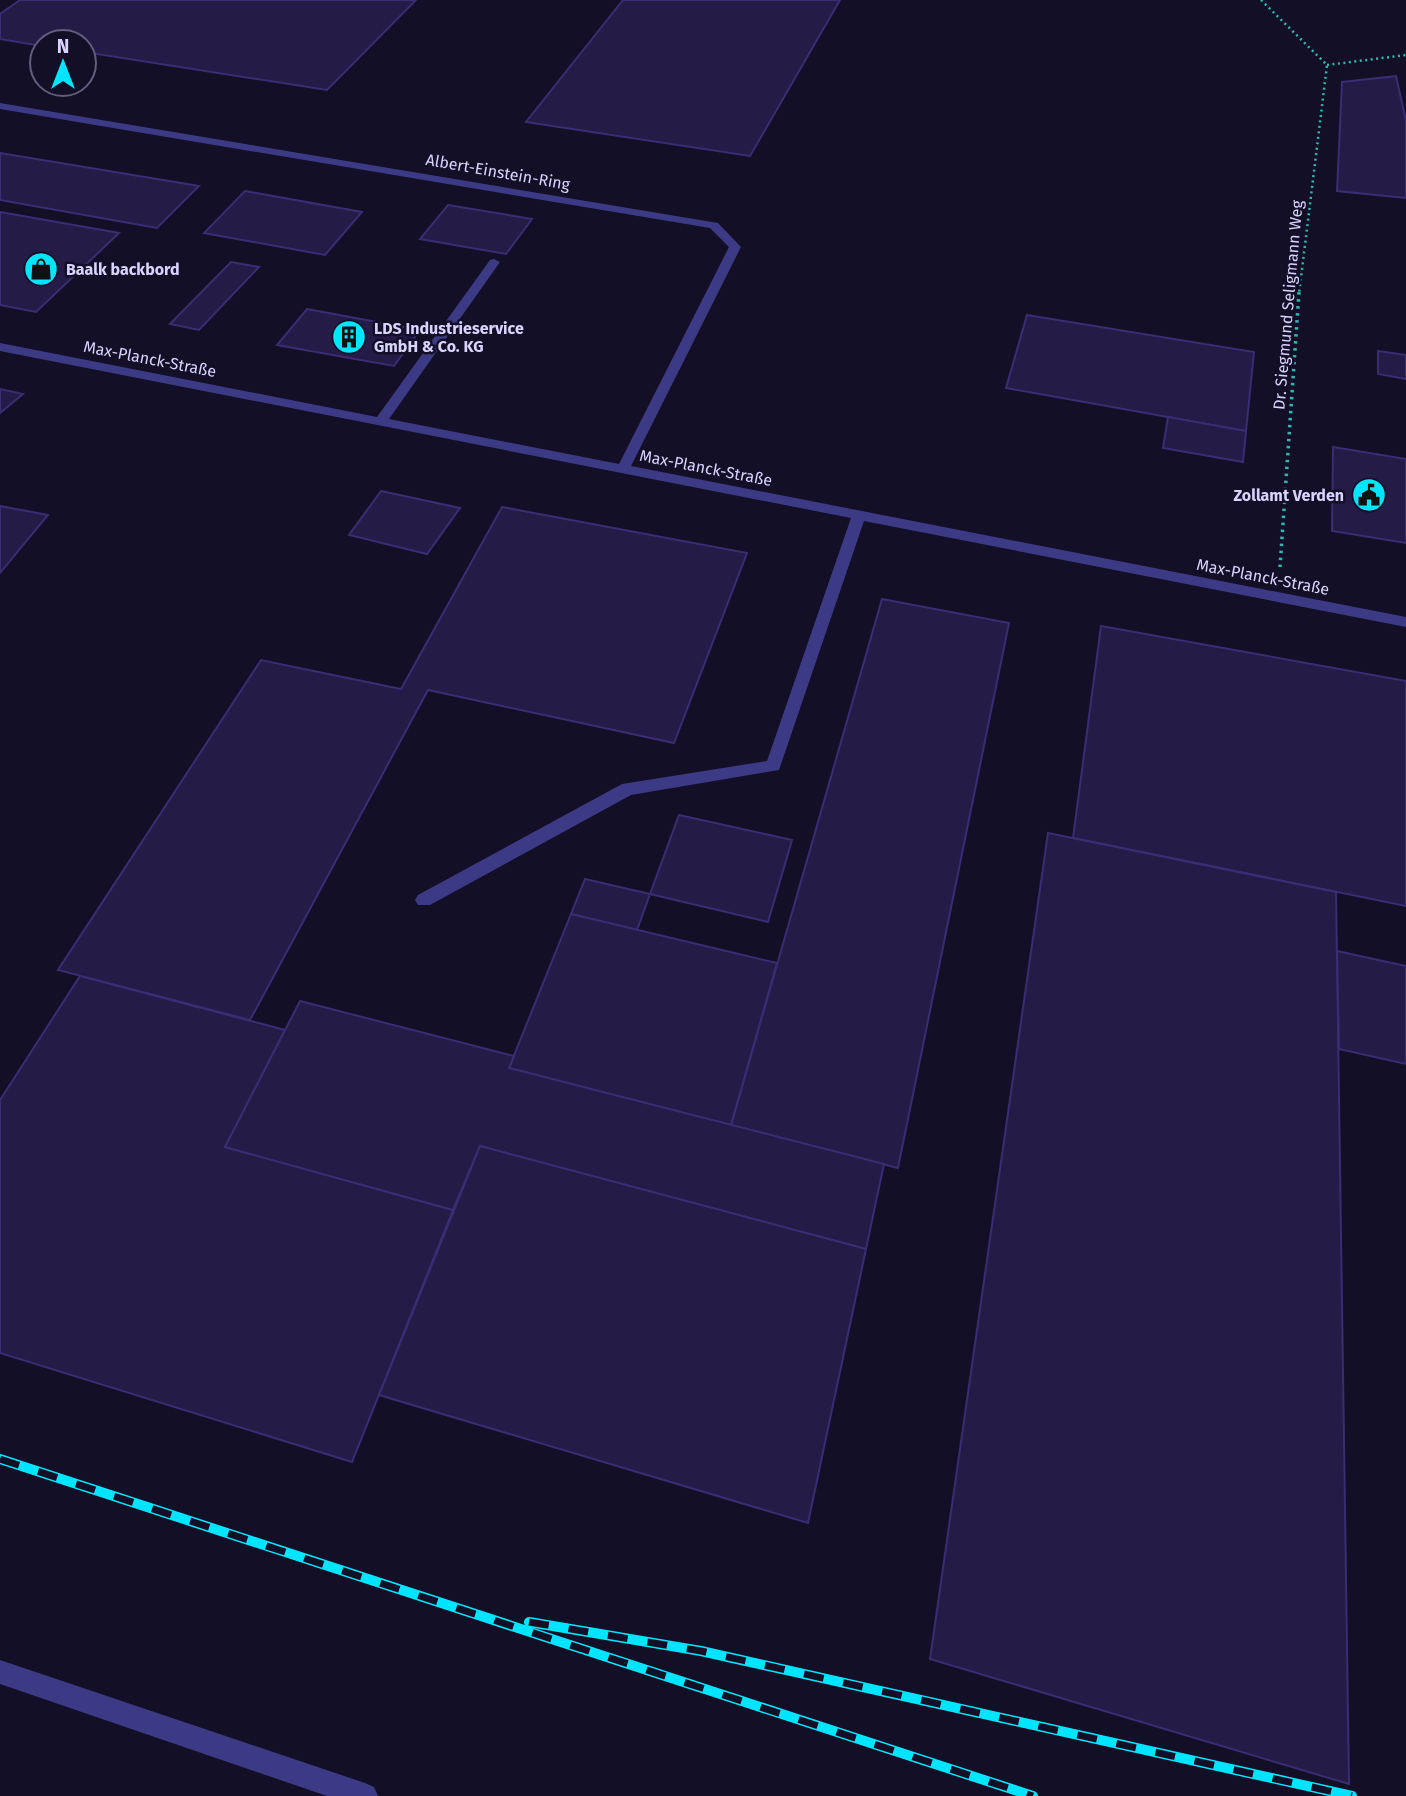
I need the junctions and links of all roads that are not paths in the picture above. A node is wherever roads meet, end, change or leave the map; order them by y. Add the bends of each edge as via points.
1 (0, 106) edge
2 (494, 262) dead end
3 (0, 347) edge
4 (380, 422) junction
5 (622, 470) junction
6 (859, 516) junction
7 (1406, 622) edge
8 (424, 900) dead end
9 (0, 1672) edge
10 (365, 1796) edge

1 - 5 street, Albert-Einstein-Ring via 714,225 735,247
2 - 4 street
3 - 4 street, Max-Planck-Straße
4 - 5 street, Max-Planck-Straße
5 - 6 street, Max-Planck-Straße
6 - 7 street, Max-Planck-Straße
6 - 8 street via 773,766 628,789
9 - 10 street

